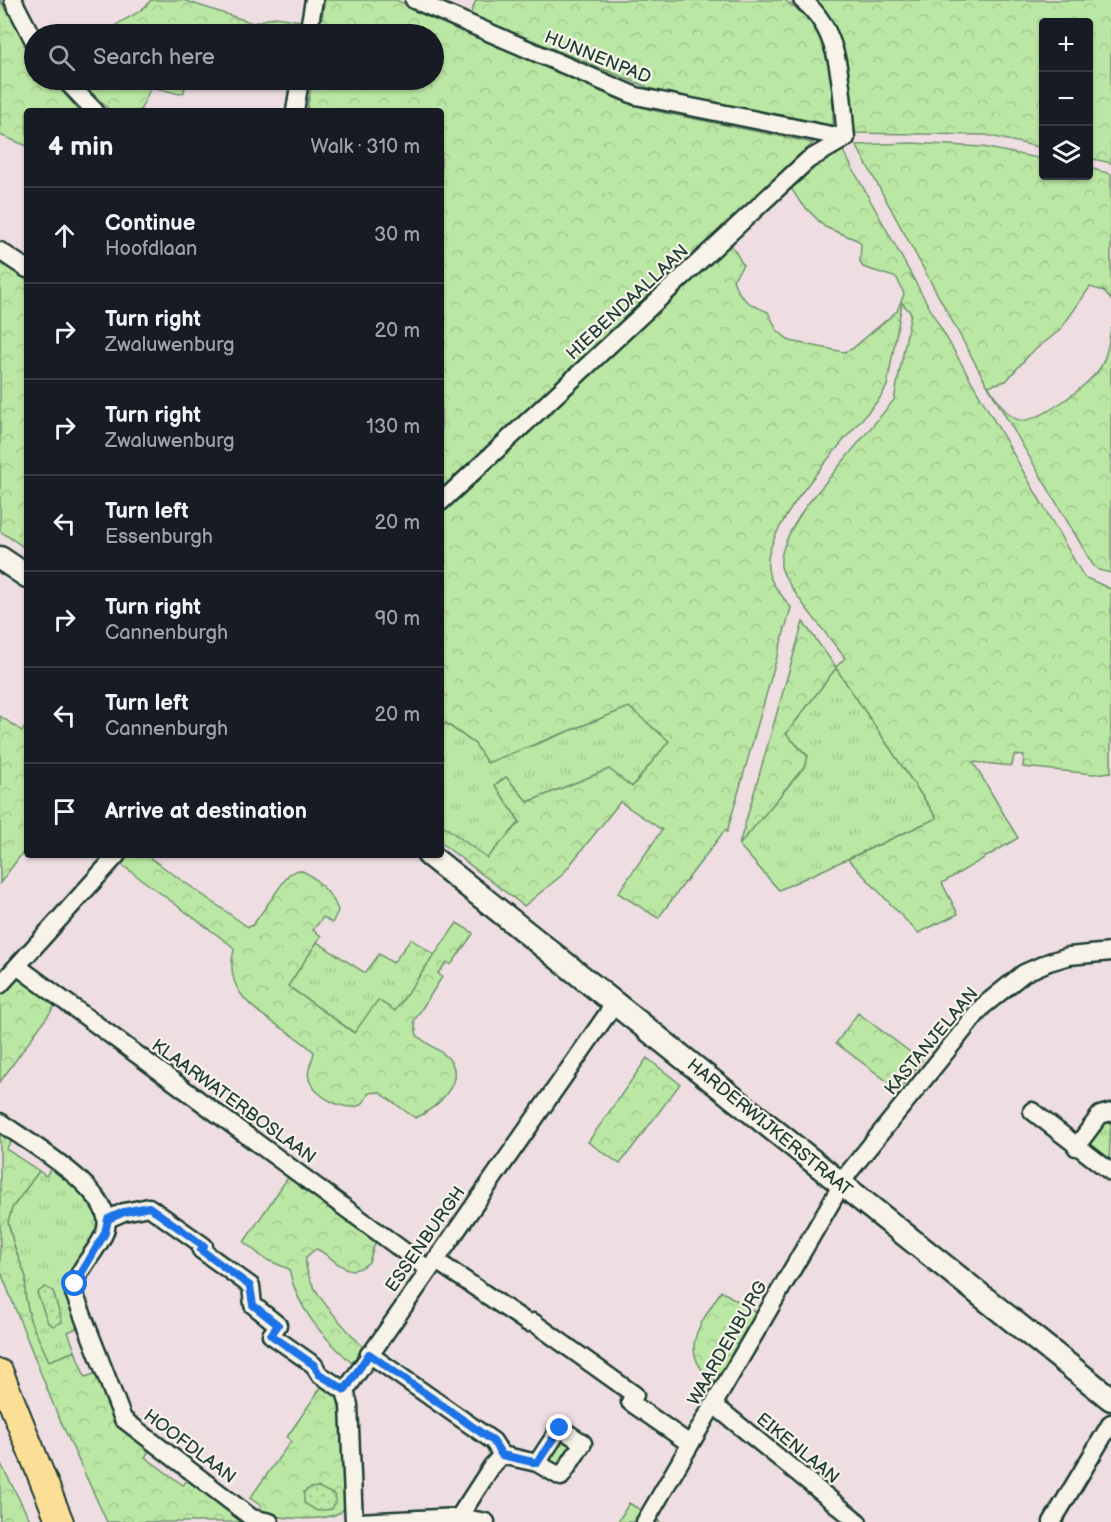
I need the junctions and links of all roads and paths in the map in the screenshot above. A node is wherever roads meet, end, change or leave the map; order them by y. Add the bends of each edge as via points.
1 (13, 0) edge
2 (314, 0) edge
3 (414, 0) edge
4 (802, 0) edge
5 (25, 24) edge
6 (310, 24) edge
7 (75, 90) edge
8 (298, 90) edge
9 (92, 108) edge
10 (295, 108) edge
11 (846, 138) junction
12 (0, 251) edge
13 (24, 267) edge
14 (444, 499) edge
15 (0, 558) edge
16 (24, 574) edge
17 (114, 858) edge
18 (433, 858) edge
19 (1111, 952) edge
20 (17, 966) junction
21 (0, 985) edge
22 (615, 1003) junction
23 (1032, 1111) dead end
24 (1111, 1112) edge
25 (0, 1122) edge
26 (1076, 1147) junction
27 (1111, 1172) edge
28 (842, 1184) junction
29 (108, 1219) junction
30 (431, 1264) junction
31 (369, 1354) junction
32 (0, 1373) edge
33 (345, 1390) junction
34 (1111, 1399) edge
35 (714, 1405) junction
36 (1111, 1423) edge
37 (690, 1444) junction
38 (502, 1455) junction
39 (537, 1463) dead end
40 (459, 1517) junction
41 (251, 1520) edge
42 (384, 1521) edge
43 (60, 1522) edge
44 (270, 1522) edge
45 (356, 1522) edge
46 (486, 1522) edge
47 (645, 1522) edge
48 (858, 1522) edge
49 (1052, 1522) edge

1 - 5 street
2 - 6 street
3 - 11 street, HUNNENPAD via 636,96
4 - 11 street via 825,25 834,49
7 - 9 street
8 - 10 street
11 - 14 street, HIEBENDAALLAAN via 808,160
12 - 13 street
15 - 16 main road
17 - 20 street
18 - 22 main road, HARDERWIJKERSTRAAT
19 - 28 street, KASTANJELAAN via 1049,962 1002,989 969,1023
20 - 21 street
20 - 30 street, KLAARWATERBOSLAAN
22 - 28 main road, HARDERWIJKERSTRAAT
22 - 30 street, ESSENBURGH
23 - 26 street
24 - 26 street via 1100,1115
25 - 29 street via 84,1183 100,1200
26 - 27 street
28 - 34 main road, HARDERWIJKERSTRAAT
28 - 35 street, WAARDENBURG
29 - 33 street via 149,1207 204,1246 201,1250 250,1286 253,1305 278,1325 271,1335
29 - 41 street, HOOFDLAAN via 105,1233 77,1276 74,1293 118,1411 128,1425
30 - 31 street, ESSENBURGH
30 - 37 street, KLAARWATERBOSLAAN via 528,1323 533,1322 635,1395 630,1402
31 - 33 street, ESSENBURGH
31 - 38 street via 493,1441
32 - 43 main road
33 - 45 street
35 - 37 street, WAARDENBURG
35 - 48 street, EIKENLAAN
36 - 49 street
37 - 47 street, WAARDENBURG
38 - 39 street
38 - 40 street
40 - 42 street
40 - 46 street
41 - 44 street, HOOFDLAAN
42 - 45 street

